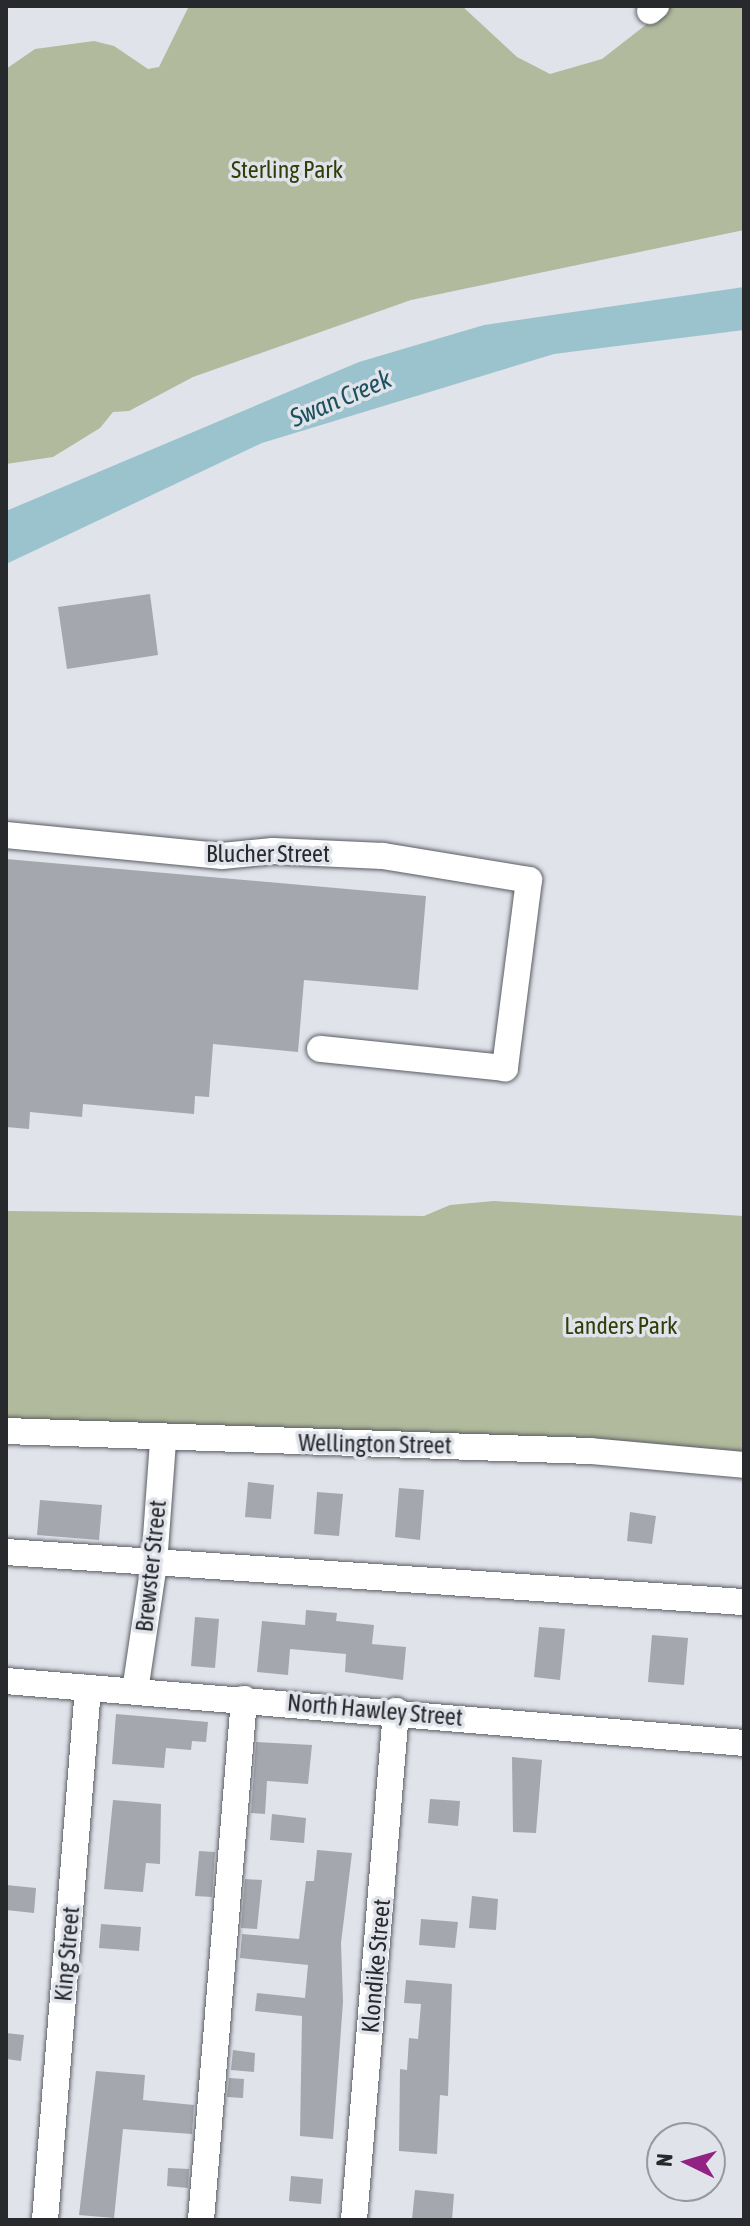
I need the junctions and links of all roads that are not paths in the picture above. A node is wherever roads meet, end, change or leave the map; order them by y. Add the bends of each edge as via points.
1 (6, 835) edge
2 (320, 1049) dead end
3 (6, 1431) edge
4 (163, 1440) junction
5 (744, 1465) edge
6 (6, 1552) edge
7 (154, 1564) junction
8 (744, 1602) edge
9 (6, 1681) edge
10 (88, 1688) junction
11 (135, 1691) junction
12 (244, 1699) junction
13 (396, 1711) junction
14 (744, 1743) edge
15 (45, 2220) edge
16 (201, 2220) edge
17 (354, 2220) edge

1 - 2 street, Blucher Street via 222,856 273,851 383,856 529,880 505,1068
3 - 4 street, Wellington Street
4 - 5 street, Wellington Street via 591,1451
4 - 7 street, Brewster Street
6 - 7 street
7 - 8 street
7 - 11 street, Brewster Street
9 - 10 street, North Hawley Street
10 - 11 street, North Hawley Street
10 - 15 street, King Street
11 - 12 street, North Hawley Street
12 - 13 street, North Hawley Street
12 - 16 street
13 - 14 street, North Hawley Street
13 - 17 street, Klondike Street

